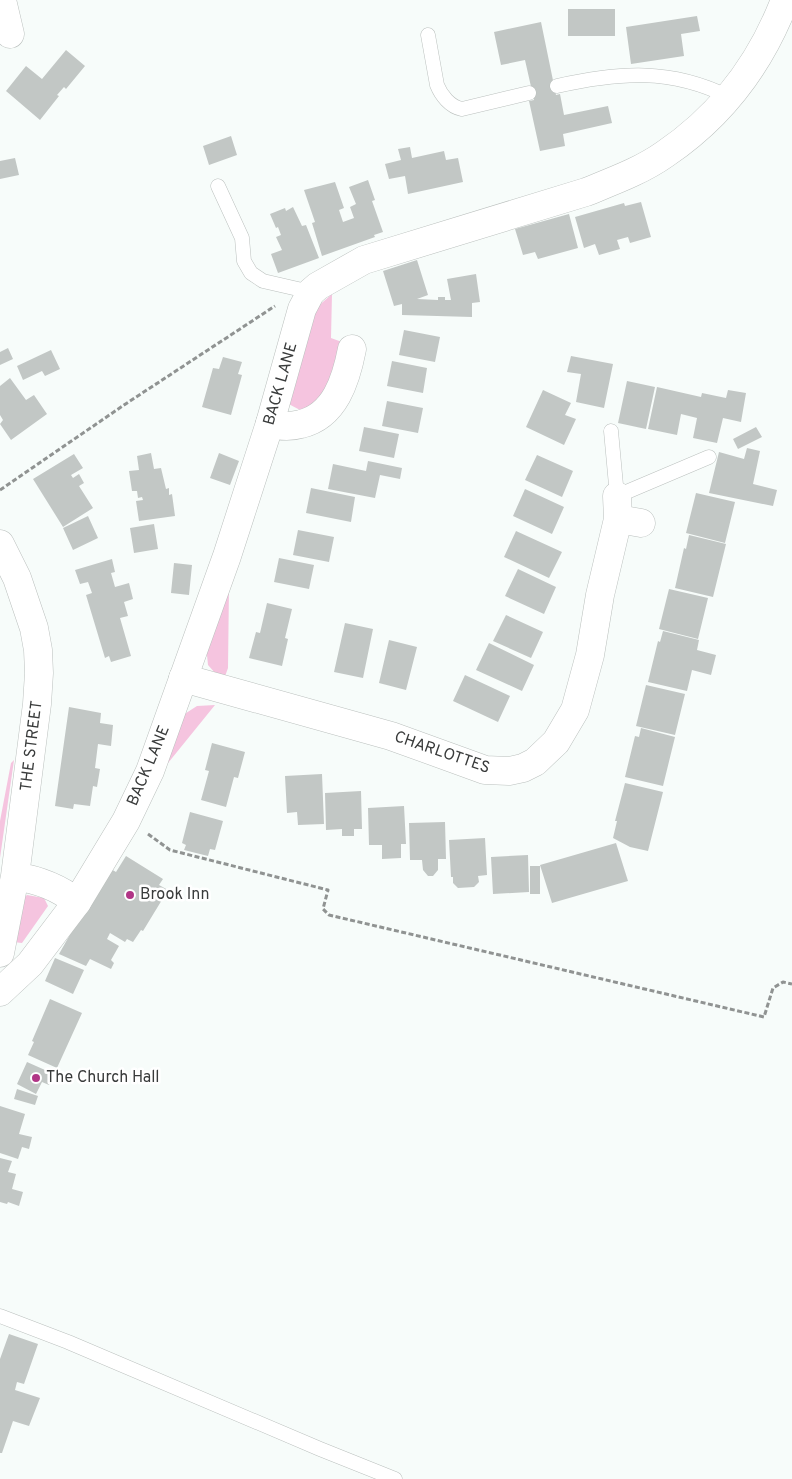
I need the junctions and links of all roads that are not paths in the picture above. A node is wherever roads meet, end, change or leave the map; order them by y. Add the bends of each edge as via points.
1 (2, 0) edge
2 (785, 0) edge
3 (10, 34) dead end
4 (428, 35) dead end
5 (557, 86) dead end
6 (529, 93) dead end
7 (729, 97) junction
8 (218, 186) dead end
9 (312, 292) junction
10 (352, 349) dead end
11 (270, 424) junction
12 (611, 431) dead end
13 (709, 457) dead end
14 (626, 512) junction
15 (0, 544) edge
16 (183, 678) junction
17 (16, 876) junction
18 (77, 902) junction
19 (0, 954) edge
20 (0, 992) edge
21 (0, 1316) edge
22 (396, 1479) edge

1 - 3 street
2 - 7 street, BACK LANE via 762,51
4 - 6 lane via 440,92 458,108
5 - 7 lane via 611,76 656,75 710,88
7 - 9 street, BACK LANE via 671,150 616,180 364,260
8 - 9 lane via 242,238 244,261 251,273 263,281
9 - 11 street, BACK LANE via 302,309
10 - 11 street via 344,382 326,411 306,423 280,427
11 - 16 street, BACK LANE
12 - 14 lane
13 - 14 lane
14 - 16 street, CHARLOTTES via 600,595 590,655 575,710 556,742 535,762 523,768 486,770 391,736
15 - 17 street, THE STREET via 17,578 32,620 38,650 37,704
16 - 18 street, BACK LANE via 150,771 126,821
17 - 18 street via 47,883
17 - 19 street, THE STREET
18 - 20 street, BACK LANE via 30,964
21 - 22 lane

